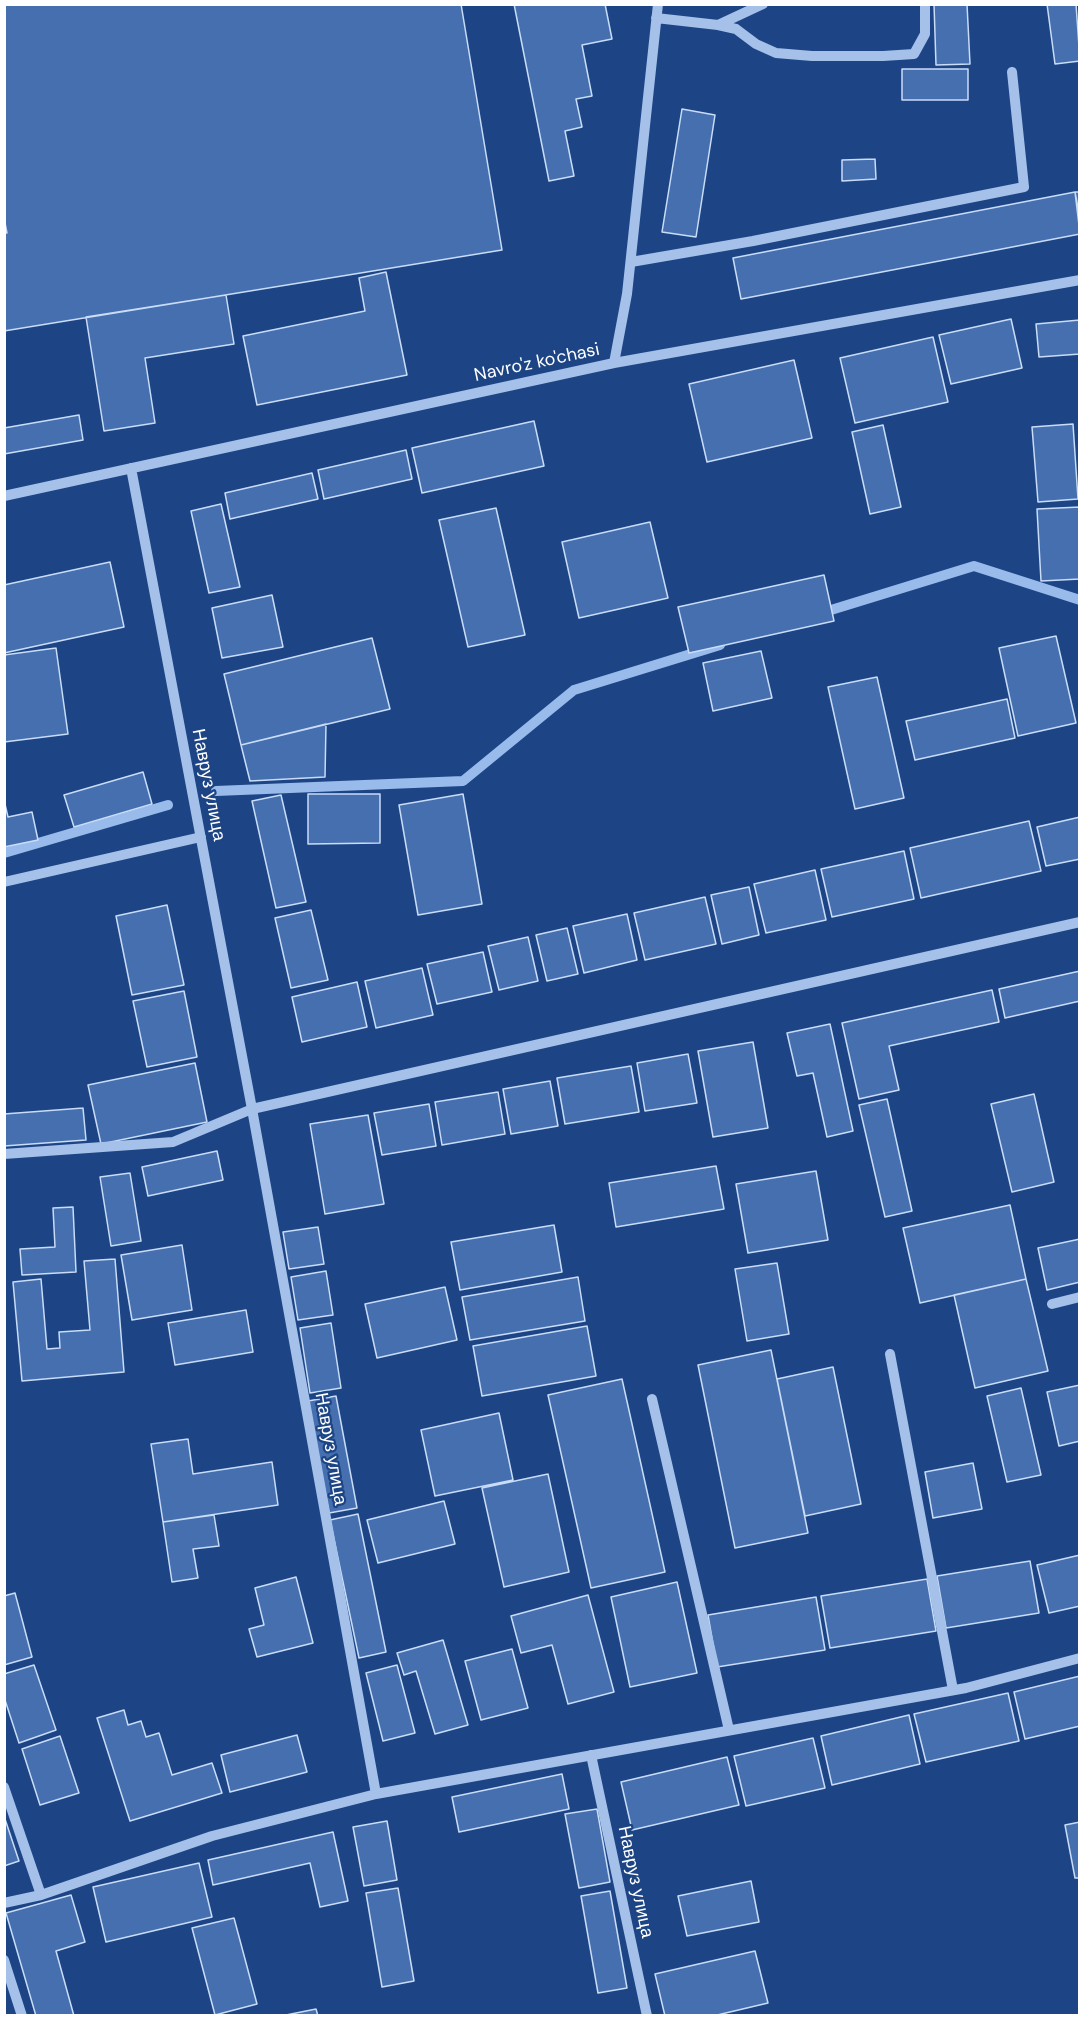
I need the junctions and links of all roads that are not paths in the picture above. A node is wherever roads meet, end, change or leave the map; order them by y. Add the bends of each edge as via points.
1 (658, 4) edge
2 (763, 4) edge
3 (925, 4) edge
4 (656, 18) junction
5 (718, 24) junction
6 (1012, 72) dead end
7 (631, 262) junction
8 (1080, 280) edge
9 (614, 363) junction
10 (131, 468) junction
11 (4, 496) edge
12 (201, 837) junction
13 (4, 882) edge
14 (1080, 922) edge
15 (252, 1109) junction
16 (4, 1154) edge
17 (1080, 1297) edge
18 (1052, 1304) dead end
19 (890, 1354) dead end
20 (652, 1399) dead end
21 (1080, 1658) edge
22 (953, 1690) junction
23 (729, 1730) junction
24 (591, 1755) junction
25 (4, 1787) edge
26 (376, 1794) junction
27 (41, 1895) junction
28 (4, 1904) edge
29 (4, 1960) edge
30 (21, 2016) edge
31 (647, 2016) edge

1 - 4 street
2 - 5 street
3 - 5 street via 925,34 914,54 776,53 736,29
4 - 5 street
4 - 7 street
6 - 7 street via 1024,187 753,242
7 - 9 street
8 - 9 street, Navro'z ko'chasi
9 - 10 street, Navro'z ko'chasi
10 - 11 street, Navro'z ko'chasi
10 - 12 street, Навруз улица
12 - 13 street
12 - 15 street, Навруз улица
14 - 15 street
15 - 16 street via 173,1142
15 - 26 street, Навруз улица
17 - 18 street
19 - 22 street
20 - 23 street
21 - 22 street
22 - 23 street
23 - 24 street
24 - 26 street
24 - 31 street, Навруз улица
25 - 27 street
26 - 27 street via 212,1836
27 - 28 street
29 - 30 street

